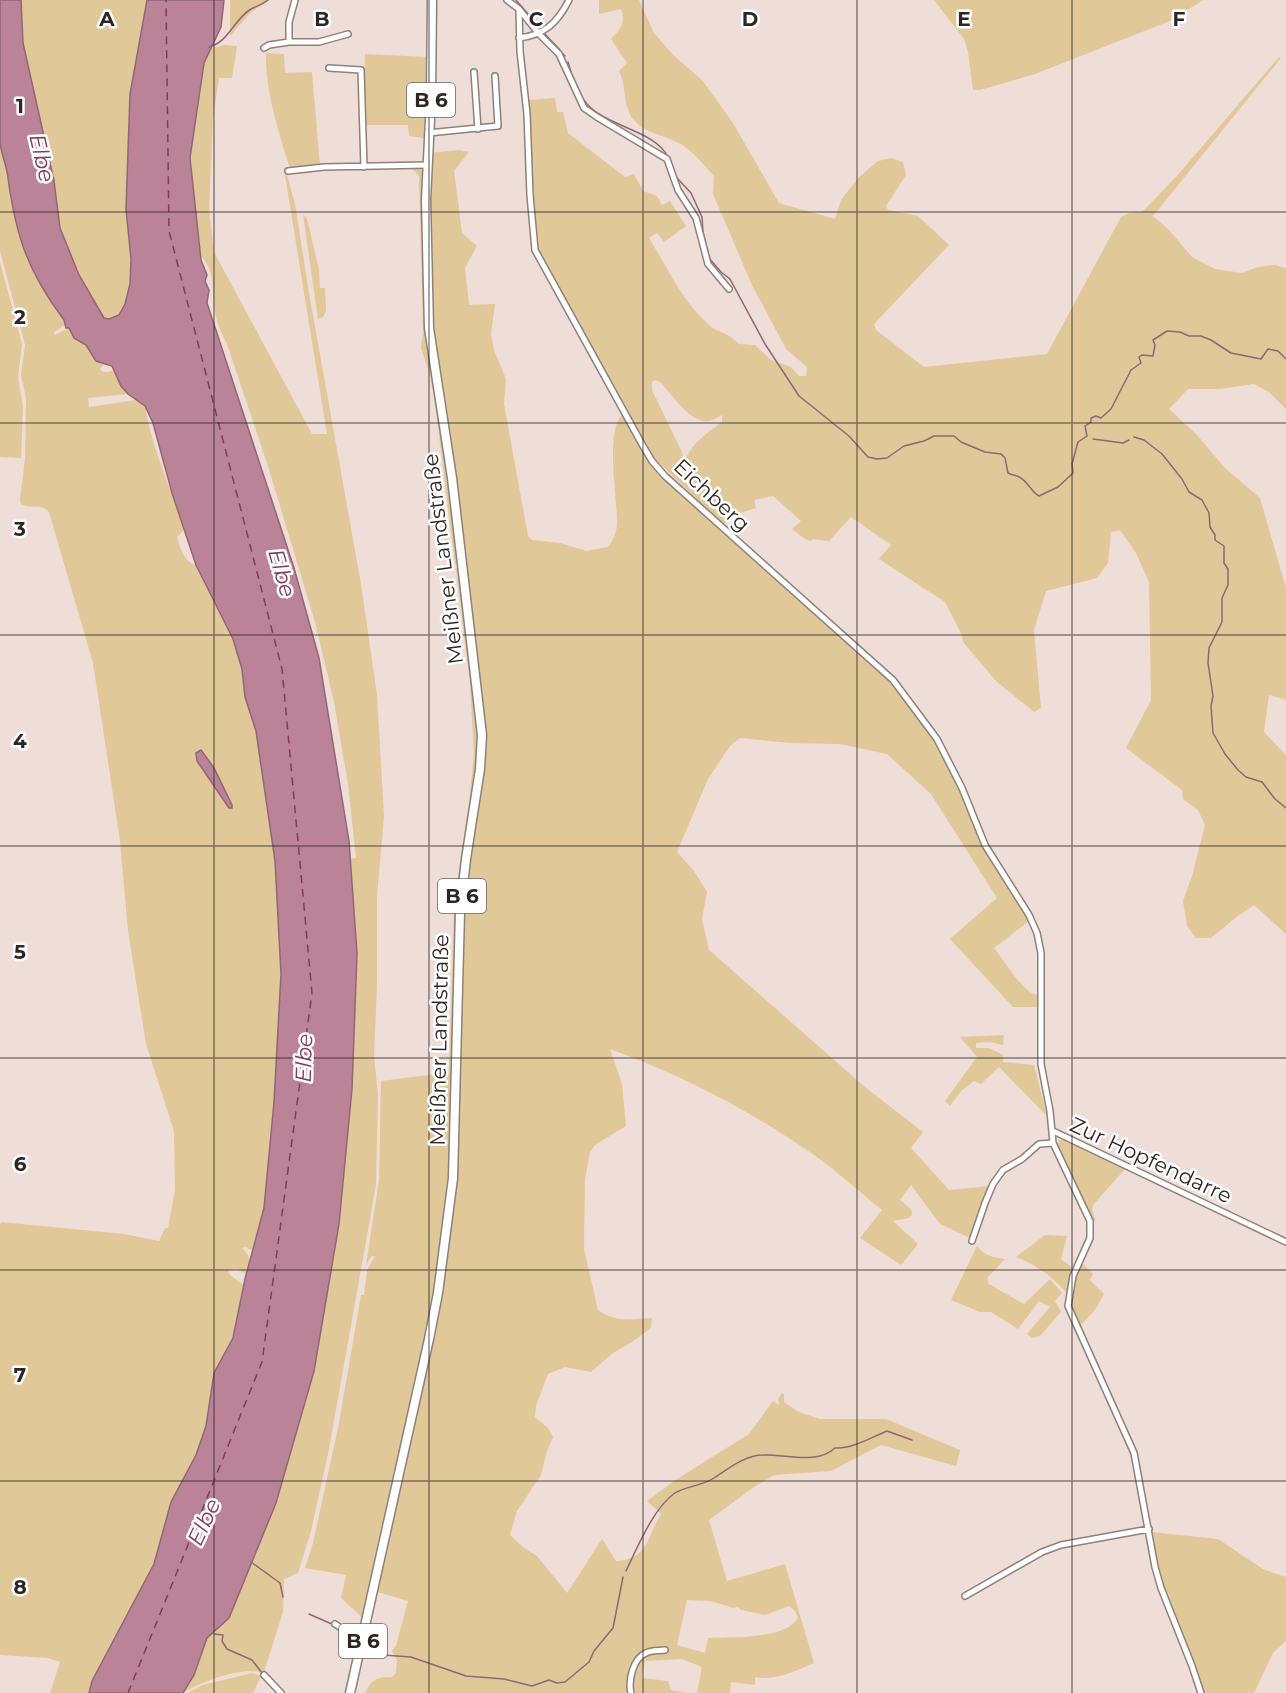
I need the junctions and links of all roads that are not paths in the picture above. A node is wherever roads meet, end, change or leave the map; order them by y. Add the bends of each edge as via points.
1 (295, 0) edge
2 (432, 0) edge
3 (507, 0) edge
4 (569, 0) edge
5 (519, 9) junction
6 (542, 32) junction
7 (348, 34) dead end
8 (519, 39) junction
9 (289, 42) junction
10 (264, 48) dead end
11 (329, 68) dead end
12 (474, 72) dead end
13 (495, 76) dead end
14 (478, 129) junction
15 (428, 133) junction
16 (427, 165) junction
17 (364, 166) junction
18 (288, 171) dead end
19 (729, 289) dead end
20 (1037, 933) joint
21 (1053, 1131) junction
22 (1053, 1143) junction
23 (972, 1241) dead end
24 (1286, 1242) edge
25 (1147, 1519) junction
26 (1149, 1529) junction
27 (1136, 1531) junction
28 (964, 1596) dead end
29 (334, 1624) dead end
30 (362, 1642) junction
31 (665, 1650) dead end
32 (264, 1675) dead end
33 (281, 1693) edge
34 (350, 1693) edge
35 (631, 1693) edge
36 (1201, 1693) edge

1 - 9 street
2 - 15 main road, B 6
3 - 5 street
4 - 6 street via 557,22
5 - 6 street
5 - 8 street, Eichberg
6 - 8 street
6 - 19 street via 563,61 584,108 667,159 678,190 696,218 708,264
7 - 9 street via 319,42
8 - 20 street, Eichberg via 535,250 652,461 871,659 903,693 948,758 985,845
9 - 10 street
11 - 17 street via 361,70
12 - 14 street
13 - 14 street via 498,126
14 - 15 street
15 - 16 main road, B 6
16 - 17 street
16 - 30 main road, Meißner Landstraße / B 6 via 429,328 452,478 480,712 481,759 460,912 451,1200 429,1339
17 - 18 street
20 - 21 street, Zur Hopfendarre via 1041,953 1041,1064
21 - 22 street
21 - 24 street, Zur Hopfendarre
22 - 23 street via 1039,1144 1003,1170 993,1184
22 - 25 street via 1090,1221 1088,1245 1069,1296 1070,1312 1134,1453
25 - 26 street
25 - 27 street
26 - 27 street
26 - 36 street via 1161,1588
27 - 28 street via 1042,1552
29 - 30 street
30 - 34 main road, B 6
31 - 35 street via 640,1656 630,1682
32 - 33 street

